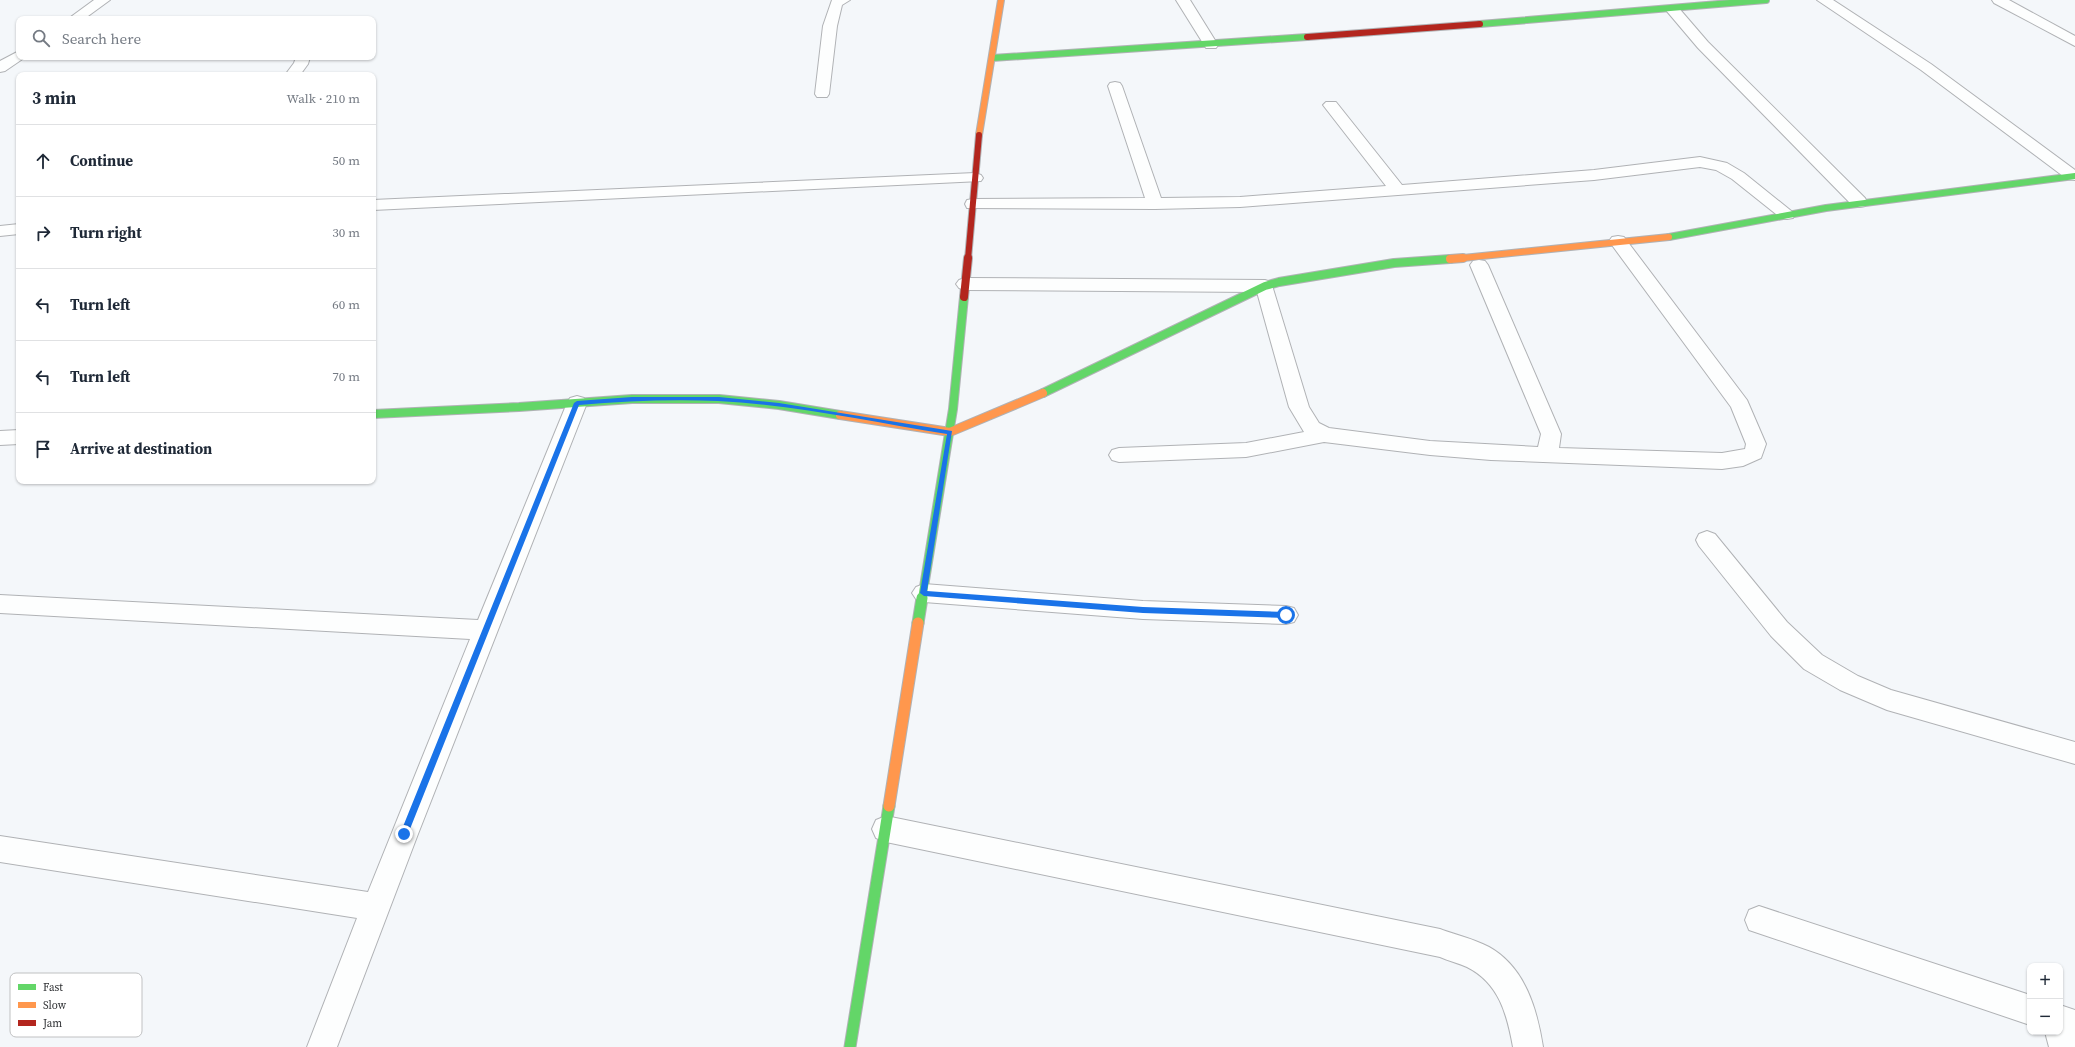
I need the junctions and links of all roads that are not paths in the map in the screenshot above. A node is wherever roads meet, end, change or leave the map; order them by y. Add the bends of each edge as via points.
1 (103, 0) edge
2 (843, 0) edge
3 (1001, 0) edge
4 (1183, 0) edge
5 (1766, 0) edge
6 (1824, 0) edge
7 (1999, 0) edge
8 (1672, 9) junction
9 (79, 16) edge
10 (2075, 42) edge
11 (1211, 45) junction
12 (16, 57) edge
13 (992, 58) junction
14 (303, 60) edge
15 (0, 68) edge
16 (294, 72) edge
17 (1115, 86) dead end
18 (822, 94) dead end
19 (1331, 105) dead end
20 (2074, 176) edge
21 (975, 178) junction
22 (1398, 191) junction
23 (1859, 202) junction
24 (973, 204) junction
25 (1155, 204) junction
26 (376, 205) edge
27 (1787, 214) junction
28 (16, 229) edge
29 (0, 231) edge
30 (1618, 241) junction
31 (1479, 264) dead end
32 (965, 284) junction
33 (1265, 286) junction
34 (577, 403) junction
35 (376, 414) edge
36 (950, 432) junction
37 (1324, 435) junction
38 (16, 437) edge
39 (0, 438) edge
40 (1119, 455) dead end
41 (1547, 455) junction
42 (1707, 540) dead end
43 (924, 593) junction
44 (0, 604) edge
45 (1286, 615) dead end
46 (486, 630) junction
47 (2075, 752) edge
48 (886, 829) junction
49 (0, 848) edge
50 (376, 907) junction
51 (1759, 920) dead end
52 (2027, 1009) edge
53 (2063, 1021) edge
54 (2075, 1025) edge
55 (2061, 1035) edge
56 (322, 1047) edge
57 (850, 1047) edge
58 (1528, 1047) edge
59 (2064, 1047) edge

1 - 9 street
2 - 18 street via 836,3 830,26
3 - 13 street
4 - 11 street
5 - 8 street
6 - 20 street via 1926,67
7 - 10 street
8 - 11 street
8 - 23 street via 1703,45
11 - 13 street
12 - 15 street
13 - 21 street
14 - 16 street
17 - 25 street
19 - 22 street
20 - 23 street
21 - 24 street
21 - 26 street
22 - 25 street
22 - 27 street via 1594,175 1700,162 1721,166 1738,176
23 - 27 street
24 - 25 street
24 - 32 street
27 - 30 street via 1702,234
28 - 29 street
30 - 33 street via 1492,256 1394,263 1308,276
30 - 41 street via 1740,405 1756,444 1754,454 1722,461
31 - 41 street via 1551,434
32 - 33 street
32 - 36 street
33 - 36 street via 1055,388
33 - 37 street via 1299,407 1312,428
34 - 35 street
34 - 36 street via 632,399 719,399 779,405
34 - 46 street
36 - 43 street
37 - 40 street via 1246,450
37 - 41 street via 1491,454
38 - 39 street
42 - 47 street via 1779,629 1813,662 1849,684 1887,699
43 - 45 street via 1143,610
43 - 48 street
44 - 46 street
46 - 50 street
48 - 57 street
48 - 58 street via 1440,943 1483,959 1501,974 1513,991 1524,1021
49 - 50 street
50 - 56 street
51 - 52 street
53 - 54 street
55 - 59 street

